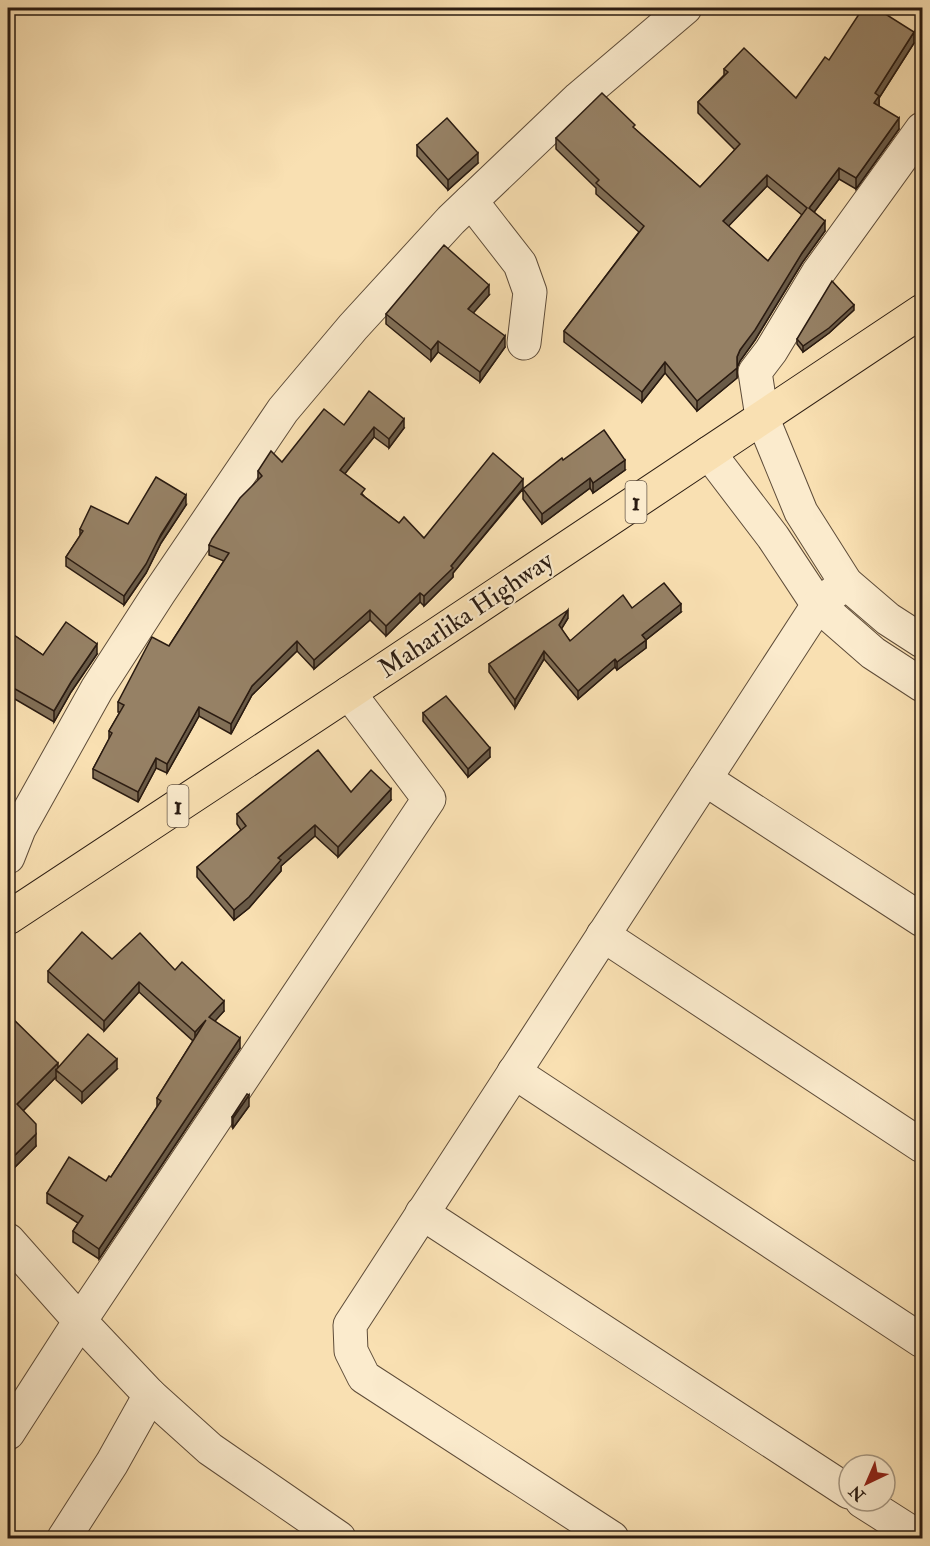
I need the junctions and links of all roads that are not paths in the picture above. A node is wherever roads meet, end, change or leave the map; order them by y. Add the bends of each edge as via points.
1 (685, 8) edge
2 (922, 129) edge
3 (471, 201) junction
4 (922, 311) edge
5 (524, 343) dead end
6 (762, 417) junction
7 (709, 453) junction
8 (846, 584) junction
9 (818, 605) junction
10 (922, 641) edge
11 (922, 685) edge
12 (349, 693) junction
13 (705, 779) junction
14 (8, 857) edge
15 (8, 918) edge
16 (922, 920) edge
17 (603, 935) junction
18 (514, 1072) junction
19 (922, 1146) edge
20 (422, 1214) junction
21 (8, 1240) edge
22 (80, 1321) junction
23 (922, 1341) edge
24 (150, 1395) junction
25 (8, 1433) edge
26 (837, 1484) edge
27 (880, 1513) edge
28 (79, 1533) edge
29 (339, 1539) edge
30 (612, 1539) edge
31 (920, 1539) edge

1 - 3 street via 579,98
2 - 6 street via 818,273 755,372
3 - 5 street via 520,264 530,292
3 - 14 street via 353,327 283,410 97,689 19,829
4 - 6 highway, Maharlika Highway / 1
6 - 7 highway, Maharlika Highway / 1
6 - 8 street via 801,512
7 - 9 street via 773,537
7 - 12 highway, Maharlika Highway / 1
8 - 9 street
8 - 10 street
9 - 11 street via 873,653
9 - 13 street
12 - 15 highway, Maharlika Highway / 1
12 - 22 street via 429,799
13 - 16 street
13 - 17 street
17 - 18 street
17 - 19 street
18 - 20 street
18 - 23 street
20 - 26 street
20 - 30 street via 350,1324 351,1351 364,1377
21 - 22 street
22 - 24 street
22 - 25 street
24 - 28 street
24 - 29 street via 210,1449
27 - 31 street

